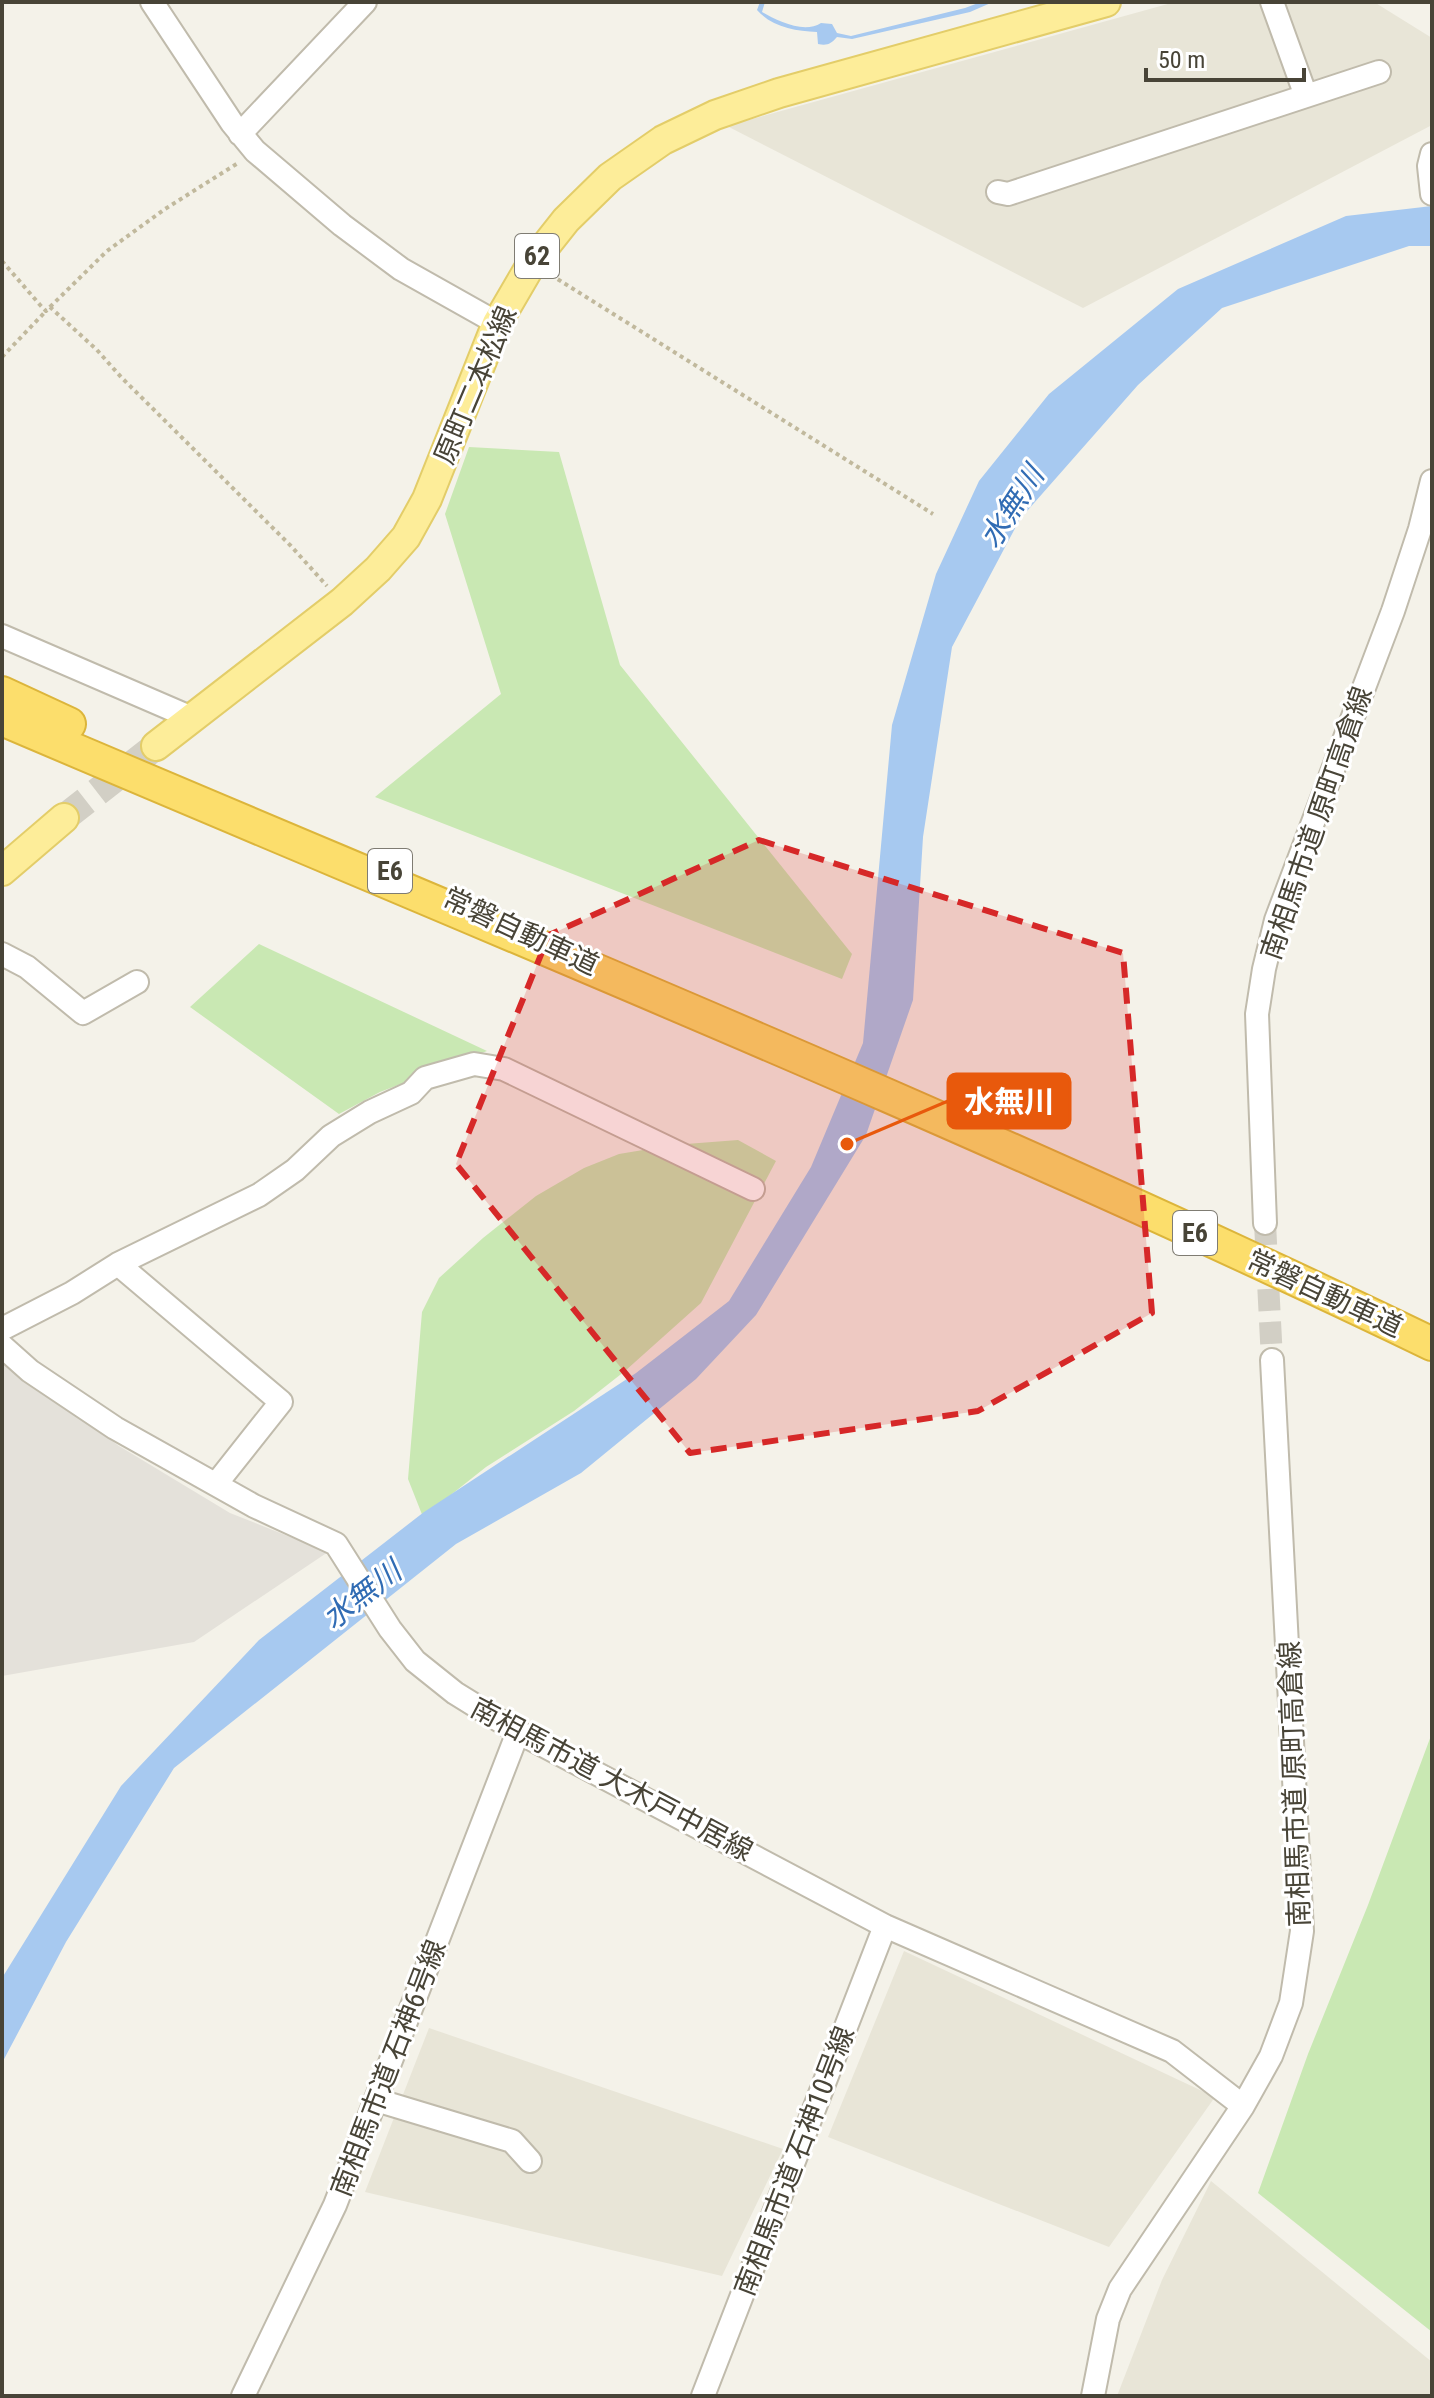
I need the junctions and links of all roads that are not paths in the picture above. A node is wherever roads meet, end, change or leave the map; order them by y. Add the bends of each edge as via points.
1 (152, 2) edge
2 (365, 2) edge
3 (1106, 2) edge
4 (1272, 2) edge
5 (1379, 72) dead end
6 (1306, 96) junction
7 (248, 142) junction
8 (1430, 160) edge
9 (998, 192) dead end
10 (1432, 194) edge
11 (497, 323) junction
12 (1432, 481) edge
13 (2, 636) edge
14 (2, 693) edge
15 (192, 718) junction
16 (2, 719) edge
17 (156, 746) tunnel mouth
18 (64, 818) tunnel mouth
19 (2, 871) edge
20 (2, 954) edge
21 (137, 982) dead end
22 (778, 1049) junction
23 (753, 1189) dead end
24 (1265, 1223) tunnel mouth
25 (118, 1264) junction
26 (2, 1329) edge
27 (1432, 1344) edge
28 (2, 1346) edge
29 (1272, 1360) tunnel mouth
30 (216, 1484) junction
31 (518, 1732) junction
32 (885, 1926) junction
33 (376, 2100) junction
34 (1243, 2106) junction
35 (530, 2161) dead end
36 (243, 2396) edge
37 (703, 2396) edge
38 (1093, 2396) edge

1 - 7 street
2 - 7 street
3 - 11 main road, 原町二本松線 / 62 via 779,93 663,140 610,177 566,220 532,263
4 - 6 street
5 - 6 street
6 - 9 street via 1008,194
7 - 11 street via 401,269
8 - 10 street
11 - 15 main road, 原町二本松線 / 62 via 427,499 406,537 342,602
12 - 24 street, 南相馬市道 原町高倉線 via 1393,611 1276,920 1264,969 1257,1014
13 - 15 street
14 - 22 highway, 常磐自動車道 / E6
15 - 17 main road, 原町二本松線 / 62
16 - 22 highway, 常磐自動車道 / E6
18 - 19 main road
20 - 21 street via 27,967 83,1013
22 - 27 highway, 常磐自動車道 / E6
23 - 25 street via 504,1069 474,1064 425,1078 411,1093 331,1136 259,1195
25 - 26 street
25 - 30 street via 281,1402
28 - 30 street, 南相馬市道 大木戸中居線 via 72,1401
29 - 34 street, 南相馬市道 原町高倉線 via 1302,1931 1291,2003 1271,2056
30 - 31 street, 南相馬市道 大木戸中居線 via 336,1544 415,1661
31 - 32 street, 南相馬市道 大木戸中居線
31 - 33 street, 南相馬市道 石神6号線
32 - 34 street, 南相馬市道 大木戸中居線 via 1172,2051
32 - 37 street, 南相馬市道 石神10号線
33 - 35 street via 512,2141
33 - 36 street, 南相馬市道 石神6号線 via 335,2205
34 - 38 street, 南相馬市道 原町高倉線 via 1120,2289 1108,2319

